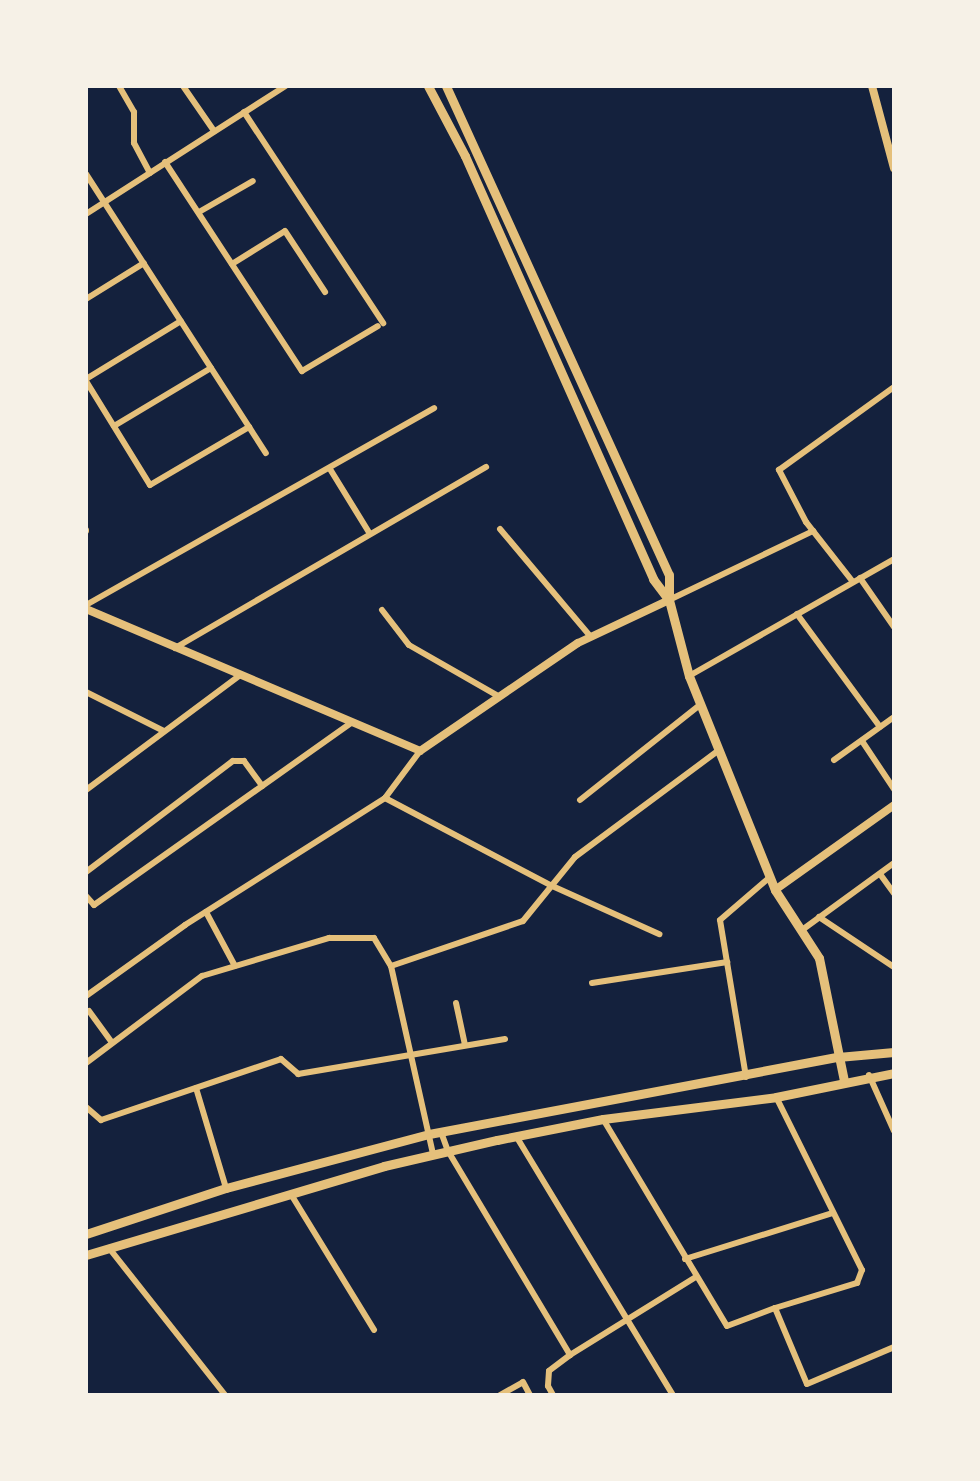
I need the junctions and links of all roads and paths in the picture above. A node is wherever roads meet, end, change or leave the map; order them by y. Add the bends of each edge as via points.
1 (119, 86) edge
2 (183, 86) edge
3 (285, 86) edge
4 (428, 86) edge
5 (446, 86) edge
6 (872, 86) edge
7 (244, 112) junction
8 (214, 131) junction
9 (894, 142) edge
10 (885, 146) junction
11 (165, 162) junction
12 (894, 168) edge
13 (150, 173) junction
14 (86, 174) edge
15 (253, 181) dead end
16 (105, 202) junction
17 (199, 212) junction
18 (86, 215) edge
19 (144, 263) junction
20 (232, 264) junction
21 (325, 292) dead end
22 (86, 299) edge
23 (181, 321) junction
24 (211, 368) junction
25 (86, 380) edge
26 (894, 387) edge
27 (434, 408) dead end
28 (114, 426) junction
29 (249, 427) junction
30 (266, 453) dead end
31 (486, 467) dead end
32 (330, 469) junction
33 (500, 529) dead end
34 (813, 531) junction
35 (370, 534) junction
36 (894, 559) edge
37 (857, 580) junction
38 (668, 600) junction
39 (86, 607) edge
40 (382, 610) dead end
41 (797, 614) junction
42 (894, 627) edge
43 (591, 637) junction
44 (175, 648) junction
45 (239, 676) junction
46 (689, 676) junction
47 (86, 692) edge
48 (498, 696) junction
49 (700, 705) junction
50 (894, 717) edge
51 (350, 724) junction
52 (880, 727) junction
53 (164, 731) junction
54 (862, 741) junction
55 (719, 750) junction
56 (420, 751) junction
57 (834, 760) dead end
58 (86, 778) edge
59 (262, 786) junction
60 (89, 788) edge
61 (894, 789) edge
62 (385, 797) junction
63 (580, 800) dead end
64 (894, 805) edge
65 (894, 863) edge
66 (86, 872) edge
67 (880, 874) junction
68 (770, 877) junction
69 (550, 885) junction
70 (775, 890) junction
71 (894, 893) edge
72 (86, 896) edge
73 (206, 912) junction
74 (819, 917) junction
75 (802, 930) junction
76 (659, 934) dead end
77 (727, 962) junction
78 (235, 966) junction
79 (391, 966) junction
80 (894, 967) edge
81 (592, 983) dead end
82 (86, 996) edge
83 (456, 1003) dead end
84 (89, 1011) dead end
85 (505, 1039) dead end
86 (112, 1043) junction
87 (465, 1045) junction
88 (894, 1052) edge
89 (410, 1053) junction
90 (838, 1058) junction
91 (86, 1063) edge
92 (894, 1073) edge
93 (869, 1075) junction
94 (746, 1077) junction
95 (845, 1081) junction
96 (196, 1088) junction
97 (776, 1097) junction
98 (86, 1107) edge
99 (603, 1119) junction
100 (894, 1131) edge
101 (441, 1132) junction
102 (429, 1134) junction
103 (516, 1136) junction
104 (448, 1151) junction
105 (433, 1154) junction
106 (226, 1188) junction
107 (292, 1196) junction
108 (833, 1213) junction
109 (86, 1234) edge
110 (109, 1248) junction
111 (86, 1255) edge
112 (685, 1259) junction
113 (696, 1277) junction
114 (775, 1308) junction
115 (628, 1323) junction
116 (374, 1330) dead end
117 (894, 1348) edge
118 (570, 1355) junction
119 (225, 1395) edge
120 (500, 1395) edge
121 (530, 1395) edge
122 (553, 1395) edge
123 (673, 1395) edge

1 - 13 street via 134,112 134,144
2 - 8 street
3 - 7 street
4 - 38 main road via 465,156 653,579
5 - 38 main road via 669,575
6 - 10 street
7 - 8 street
7 - 20 street via 381,324 302,371
8 - 11 street
9 - 10 street
10 - 12 street
11 - 13 street
11 - 17 street
13 - 16 street
14 - 16 street
15 - 17 street
16 - 18 street
16 - 19 street
17 - 20 street
19 - 22 street
19 - 23 street
20 - 21 street via 285,231
23 - 24 street
23 - 25 street
24 - 28 street
24 - 29 street
25 - 28 street
26 - 34 street via 779,470
27 - 32 street
28 - 29 street via 150,485
29 - 30 street
31 - 35 street
32 - 35 street
32 - 39 street
33 - 43 street
34 - 37 street
34 - 38 street
35 - 44 street
36 - 37 street
37 - 41 street
37 - 42 street
38 - 43 street
38 - 46 main road
39 - 44 street
40 - 48 street via 409,645
41 - 46 street
41 - 52 street
43 - 48 street
44 - 45 street
45 - 51 street
45 - 53 street
46 - 49 main road
47 - 53 street
48 - 56 street
49 - 55 main road
49 - 63 street
50 - 52 street
51 - 56 street
51 - 59 street
52 - 54 street
53 - 60 street
54 - 57 street
54 - 61 street
55 - 68 main road
55 - 69 street via 575,858
56 - 62 street
58 - 60 street
59 - 66 street via 244,761 233,761
59 - 72 street via 94,905
62 - 69 street
62 - 73 street
64 - 70 street
65 - 67 street
67 - 71 street
67 - 74 street
68 - 70 main road
68 - 77 street via 720,919
69 - 76 street
69 - 79 street via 523,921
70 - 75 main road
73 - 78 street
73 - 82 street
74 - 75 street
74 - 80 street
75 - 90 main road via 818,958
77 - 81 street
77 - 94 street
78 - 79 street via 329,937 374,938
78 - 86 street via 202,976
79 - 89 street
83 - 87 street
84 - 86 street
85 - 87 street
86 - 91 street
87 - 89 street
88 - 90 main road
89 - 96 street via 298,1074 281,1059
89 - 102 street
90 - 94 main road
90 - 95 main road
92 - 93 main road
93 - 95 main road
93 - 100 street
94 - 101 main road
95 - 97 main road
96 - 98 street via 101,1120
96 - 106 street
97 - 99 main road
97 - 108 street
99 - 103 main road
99 - 112 street
101 - 102 main road
101 - 104 street
102 - 105 street
102 - 106 main road
103 - 104 main road
103 - 115 street
104 - 105 main road
104 - 118 street
105 - 107 main road
106 - 109 main road
107 - 110 main road
107 - 116 street
108 - 112 street
108 - 114 street via 862,1277 857,1283
110 - 111 main road
110 - 119 street
112 - 113 street
113 - 114 street via 727,1326
113 - 115 street
114 - 117 street via 807,1384
115 - 118 street
115 - 123 street
118 - 122 street via 549,1371 548,1387
120 - 121 street via 523,1382

